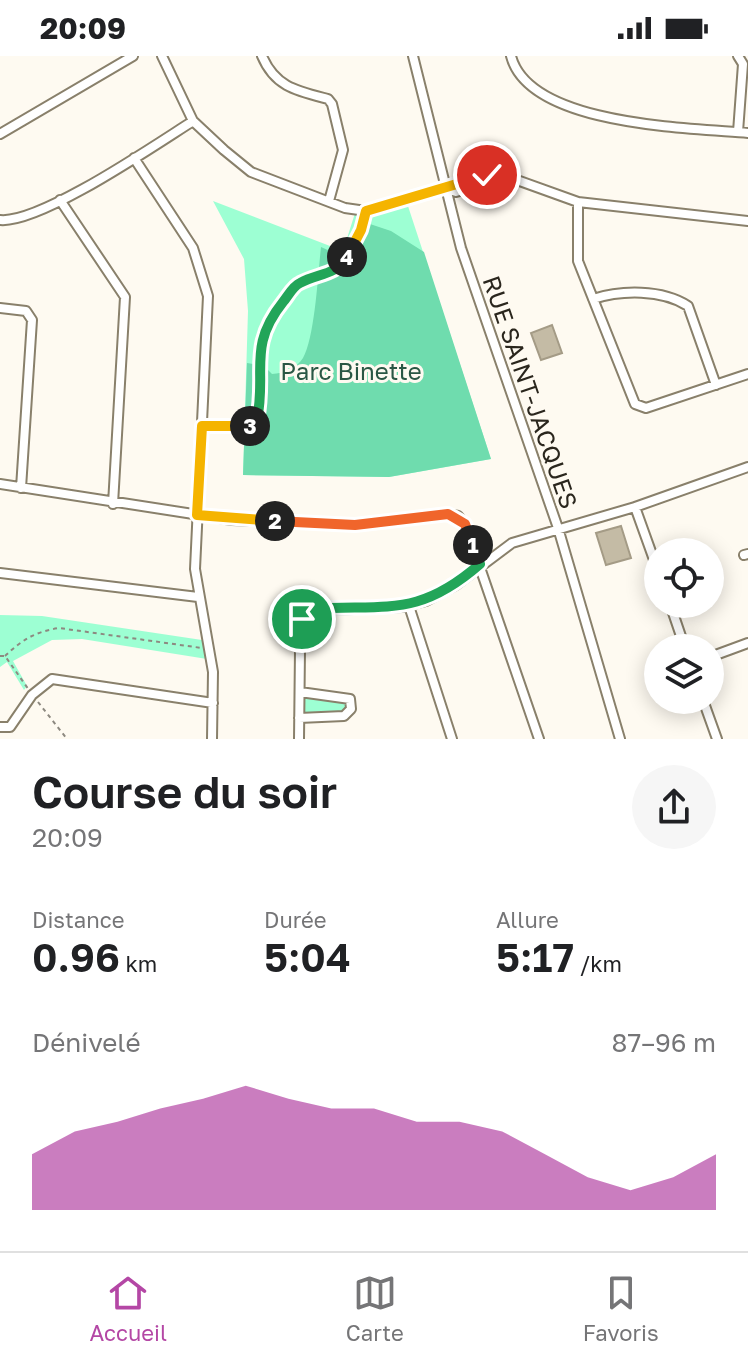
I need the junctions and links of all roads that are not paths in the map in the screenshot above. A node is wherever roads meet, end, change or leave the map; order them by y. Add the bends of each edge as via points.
1 (133, 56) edge
2 (162, 56) edge
3 (262, 56) edge
4 (413, 56) edge
5 (511, 56) edge
6 (738, 56) edge
7 (193, 121) junction
8 (738, 132) junction
9 (748, 133) edge
10 (0, 134) edge
11 (134, 158) junction
12 (446, 189) junction
13 (60, 200) junction
14 (329, 201) junction
15 (578, 202) junction
16 (0, 220) edge
17 (748, 221) edge
18 (593, 299) junction
19 (0, 308) edge
20 (748, 374) edge
21 (716, 385) junction
22 (748, 467) edge
23 (0, 484) edge
24 (21, 488) junction
25 (113, 504) junction
26 (635, 507) junction
27 (197, 515) junction
28 (558, 528) junction
29 (646, 538) edge
30 (480, 564) junction
31 (0, 573) edge
32 (198, 597) junction
33 (409, 606) junction
34 (748, 643) edge
35 (724, 652) edge
36 (300, 692) junction
37 (213, 703) junction
38 (708, 714) edge
39 (299, 718) junction
40 (0, 727) edge
41 (212, 739) edge
42 (299, 739) edge
43 (452, 739) edge
44 (539, 739) edge
45 (620, 739) edge
46 (717, 739) edge

1 - 10 street
2 - 7 street
3 - 14 street via 280,83 332,104 343,150
4 - 12 street, RUE SAINT-JACQUES
5 - 8 street via 528,85 596,117
6 - 8 street via 743,64
7 - 11 street
7 - 14 street via 251,172
8 - 9 street
11 - 13 street
11 - 27 street via 193,248 205,279
12 - 14 street via 366,211
12 - 15 street via 456,192 508,176
12 - 28 street, RUE SAINT-JACQUES via 478,304
13 - 16 street via 25,217
13 - 25 street via 125,297
15 - 17 street
15 - 18 street via 578,261
18 - 21 street via 633,292 688,306
18 - 21 street via 640,408
19 - 24 street via 26,311 32,320
20 - 21 street
22 - 26 street
23 - 24 street
24 - 25 street
25 - 27 street
26 - 28 street
26 - 29 street
27 - 30 street via 355,525 448,514 465,524
27 - 32 street
28 - 30 street via 512,543
28 - 45 street, RUE SAINT-JACQUES
30 - 33 street via 456,585
30 - 44 street
31 - 32 street
32 - 37 street via 210,650
33 - 36 street via 305,611
33 - 43 street
34 - 35 street
36 - 39 street
36 - 39 street via 350,699 351,709 344,716
37 - 40 street via 52,679 32,695 10,727
37 - 41 street
38 - 46 street
39 - 42 street

